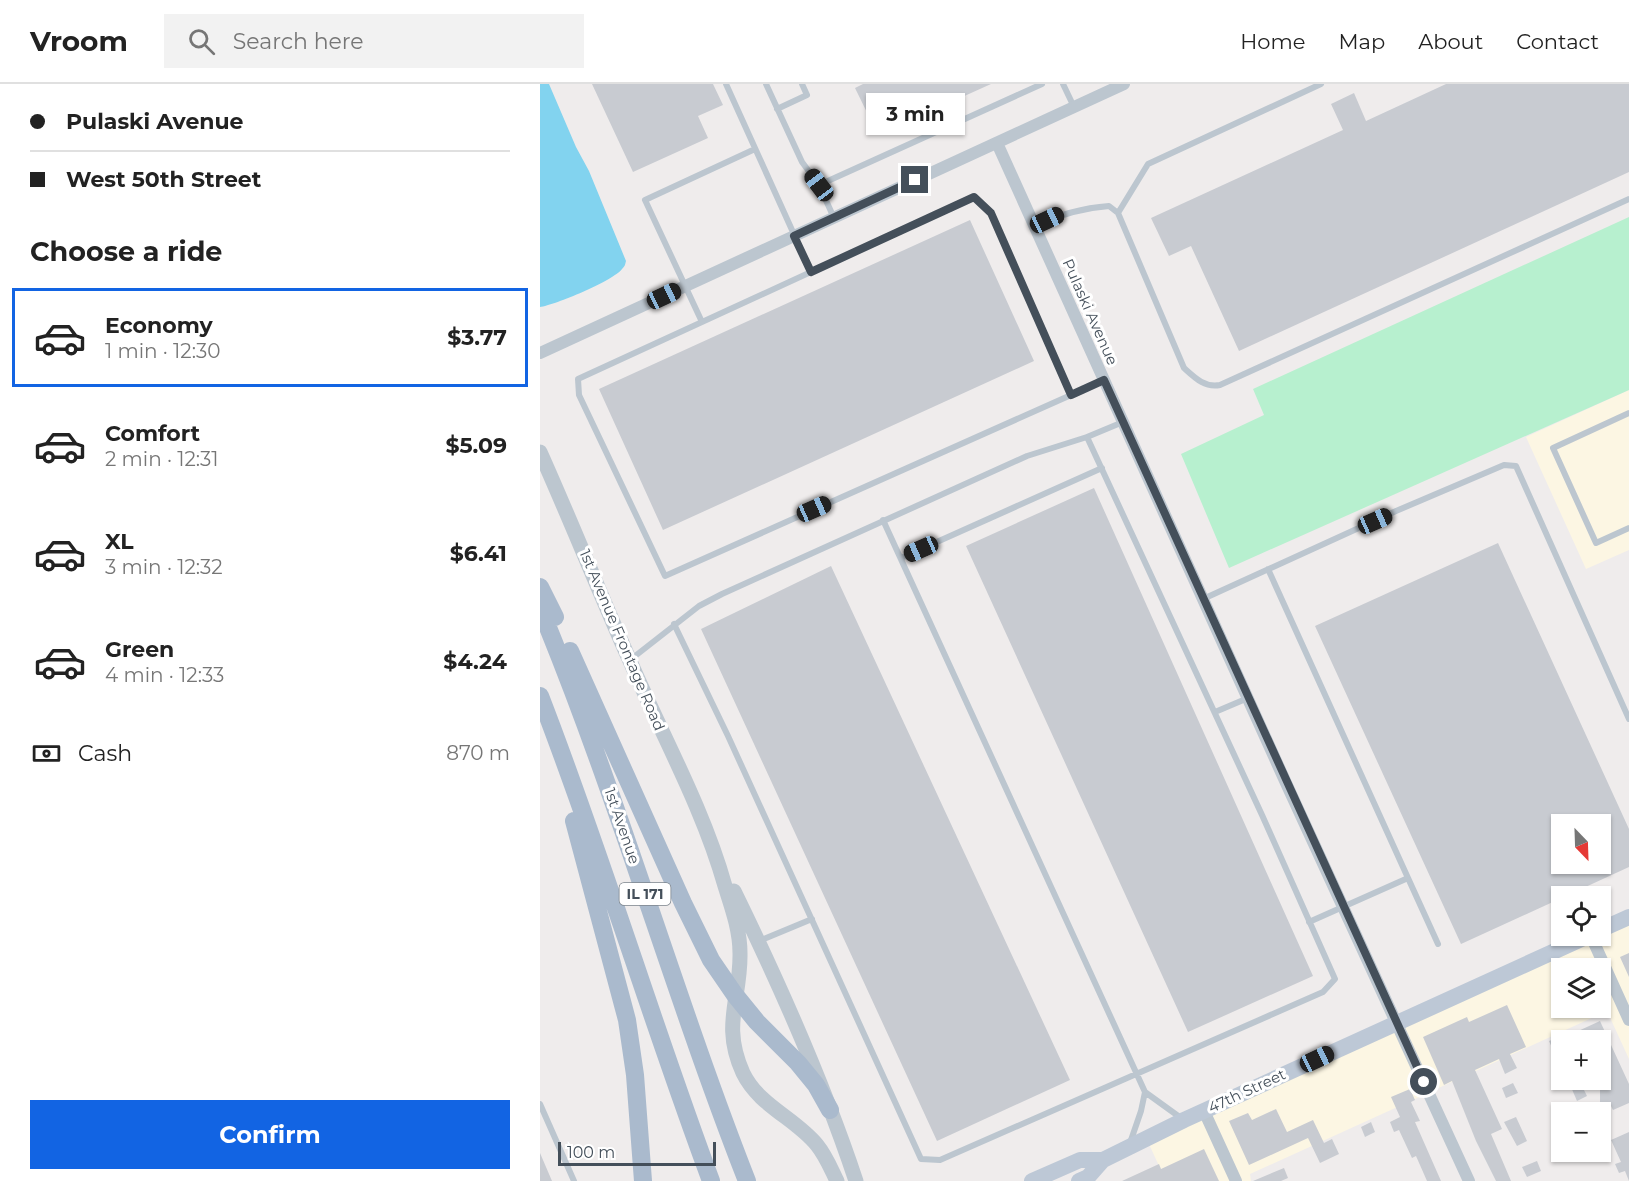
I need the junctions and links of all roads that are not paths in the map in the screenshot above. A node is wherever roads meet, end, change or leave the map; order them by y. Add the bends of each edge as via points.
1 (726, 84) edge
2 (766, 84) edge
3 (802, 84) edge
4 (1042, 84) edge
5 (1063, 84) edge
6 (1124, 84) edge
7 (1321, 84) edge
8 (1074, 107) junction
9 (777, 109) junction
10 (997, 142) junction
11 (755, 149) junction
12 (819, 185) junction
13 (1629, 199) edge
14 (1118, 213) junction
15 (834, 218) junction
16 (1035, 226) junction
17 (794, 236) junction
18 (811, 272) junction
19 (685, 286) junction
20 (702, 322) junction
21 (540, 353) edge
22 (1104, 380) junction
23 (1071, 395) junction
24 (1629, 413) edge
25 (1123, 422) junction
26 (1087, 437) junction
27 (540, 452) edge
28 (1102, 468) junction
29 (883, 520) junction
30 (1629, 528) edge
31 (901, 558) junction
32 (1268, 569) junction
33 (540, 587) edge
34 (1203, 599) junction
35 (540, 608) edge
36 (674, 624) junction
37 (630, 660) junction
38 (540, 697) edge
39 (1248, 698) junction
40 (1215, 712) junction
41 (1629, 719) edge
42 (704, 828) junction
43 (1408, 878) junction
44 (1344, 908) junction
45 (1629, 917) edge
46 (812, 919) junction
47 (1309, 922) junction
48 (1611, 925) edge
49 (759, 941) junction
50 (1438, 944) dead end
51 (1567, 946) edge
52 (1594, 946) edge
53 (735, 995) junction
54 (1629, 1020) edge
55 (1397, 1023) junction
56 (1137, 1073) junction
57 (1145, 1092) junction
58 (540, 1104) edge
59 (830, 1110) junction
60 (1204, 1111) junction
61 (1184, 1120) junction
62 (1129, 1147) junction
63 (1103, 1160) junction
64 (574, 1181) edge
65 (643, 1181) edge
66 (711, 1181) edge
67 (747, 1181) edge
68 (837, 1181) edge
69 (856, 1181) edge
70 (1032, 1181) edge
71 (1079, 1181) edge
72 (1236, 1181) edge
73 (1469, 1181) edge

1 - 11 lane
2 - 9 lane
3 - 9 lane via 807,95
4 - 12 lane
5 - 8 lane
6 - 8 street
7 - 14 lane via 1148,164
8 - 10 street
9 - 12 lane via 802,162
10 - 15 street
10 - 16 street, Pulaski Avenue
11 - 17 lane
11 - 19 lane via 645,200
12 - 15 lane
13 - 14 lane via 1212,386 1198,381 1184,368
14 - 16 lane via 1109,206 1086,208
15 - 17 street
16 - 22 street, Pulaski Avenue
17 - 18 lane
17 - 19 street
18 - 20 lane
18 - 23 lane via 974,197 991,213
19 - 20 lane
19 - 21 street
20 - 23 lane via 578,379 579,395 665,576
22 - 23 lane
22 - 25 street, Pulaski Avenue
24 - 30 lane via 1553,448 1596,543
25 - 26 lane
25 - 34 street, Pulaski Avenue
26 - 28 lane
26 - 29 lane via 1027,456
27 - 37 street, 1st Avenue Frontage Road
28 - 31 lane
28 - 40 lane
29 - 31 lane
29 - 36 lane via 722,594
31 - 56 lane
32 - 34 lane
32 - 41 lane via 1504,465 1516,466
32 - 43 lane
33 - 53 main road via 696,932
34 - 39 street, Pulaski Avenue
35 - 67 main road, 1st Avenue / IL 171 via 588,729
36 - 37 lane
36 - 46 lane
37 - 42 street, 1st Avenue Frontage Road
38 - 65 main road via 627,1020
38 - 66 main road, IL 171
39 - 40 lane
39 - 44 street, Pulaski Avenue
40 - 47 lane
42 - 49 street, 1st Avenue Frontage Road
42 - 53 street, 1st Avenue Frontage Road via 737,926 741,949
43 - 44 lane
43 - 50 lane
44 - 47 lane
44 - 55 street, Pulaski Avenue
45 - 48 main road
46 - 49 lane
46 - 56 lane via 921,1159 940,1160
47 - 56 lane via 1335,979 1323,992
49 - 59 street, 1st Avenue Frontage Road
51 - 55 main road, 47th Street
52 - 54 street
53 - 59 main road via 798,1063
53 - 68 street, 1st Avenue Frontage Road via 732,1025 744,1073 764,1101 817,1145
55 - 60 main road, 47th Street
55 - 73 street, Pulaski Avenue
56 - 57 lane
57 - 61 lane
57 - 62 lane
58 - 64 lane
59 - 69 street, 1st Avenue Frontage Road
60 - 61 main road, 47th Street
60 - 72 street
61 - 62 main road, 47th Street
62 - 63 main road, 47th Street
63 - 70 main road, 47th Street via 1080,1160
63 - 71 main road, 47th Street

